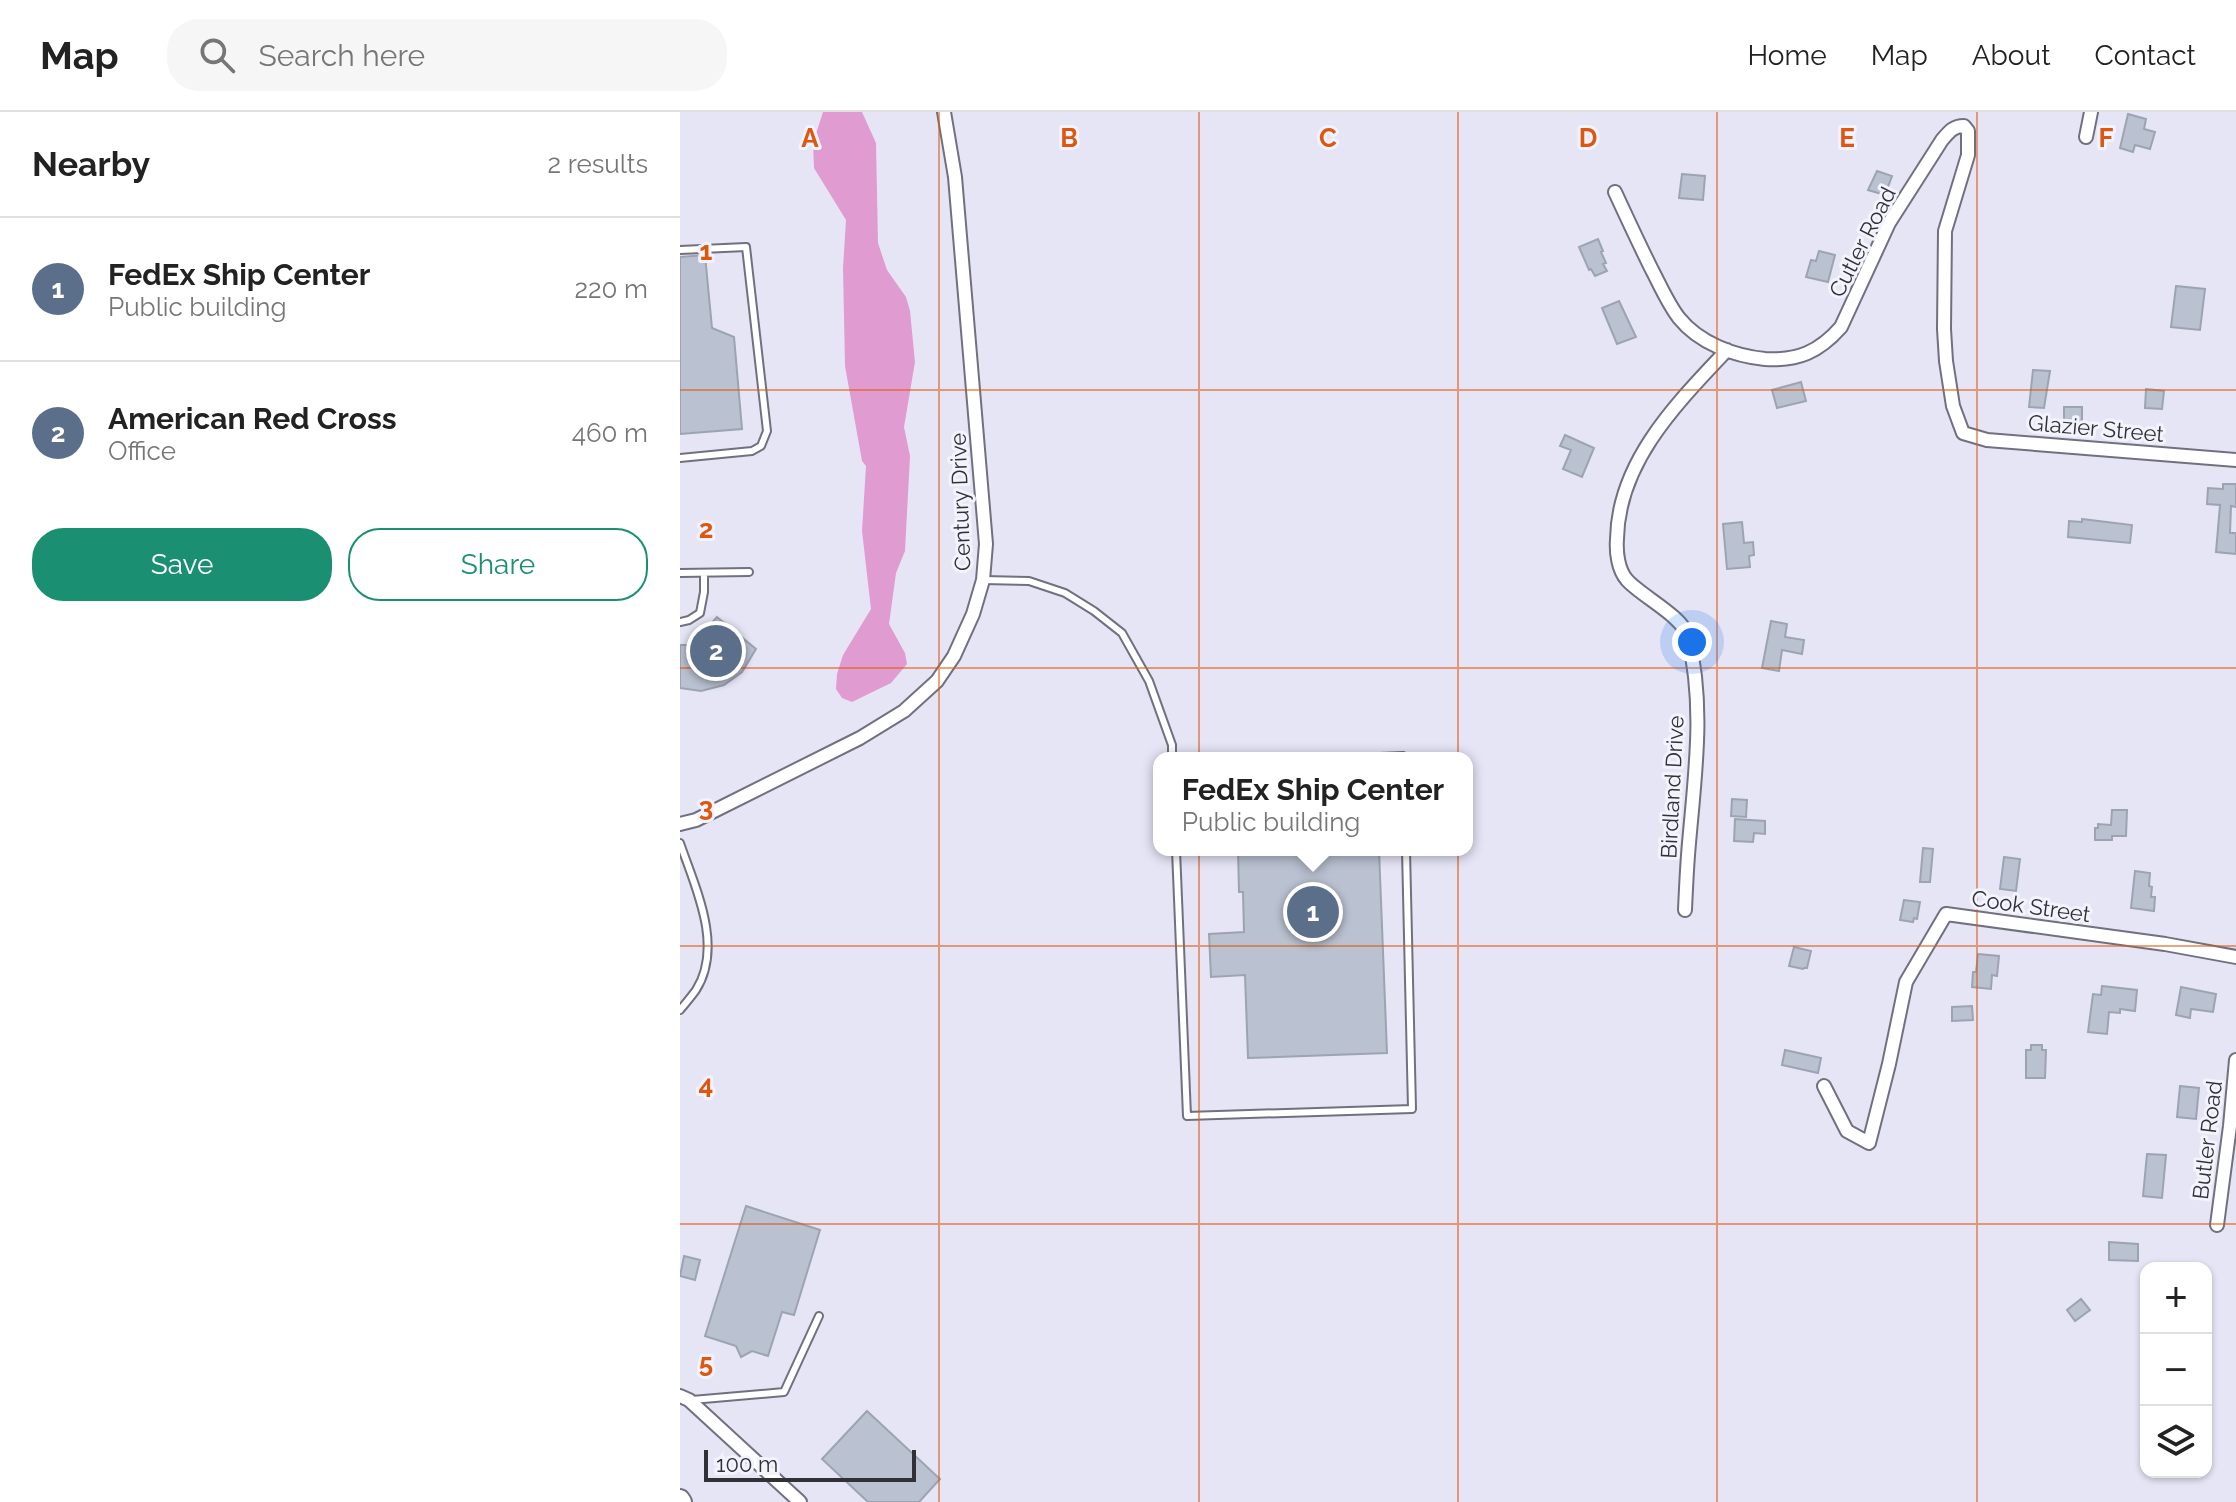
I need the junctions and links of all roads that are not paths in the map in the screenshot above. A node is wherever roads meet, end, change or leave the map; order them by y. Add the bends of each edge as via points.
1 (944, 112) edge
2 (2091, 112) edge
3 (2086, 137) dead end
4 (1615, 192) dead end
5 (680, 250) edge
6 (1727, 350) junction
7 (1960, 424) joint
8 (680, 458) edge
9 (2236, 460) edge
10 (749, 572) dead end
11 (680, 573) edge
12 (704, 573) junction
13 (983, 580) junction
14 (680, 622) edge
15 (1172, 752) edge
16 (680, 824) edge
17 (680, 843) edge
18 (1176, 856) edge
19 (1406, 856) edge
20 (684, 865) edge
21 (1685, 910) dead end
22 (2236, 957) edge
23 (680, 1010) edge
24 (2236, 1060) edge
25 (1824, 1086) dead end
26 (2217, 1225) dead end
27 (819, 1316) dead end
28 (683, 1400) edge
29 (800, 1502) edge

1 - 13 street, Century Drive via 973,371 986,544
2 - 3 street
4 - 6 street, Cutler Road via 1679,319
5 - 8 lane via 746,247 767,431 761,446 752,451
6 - 7 street, Cutler Road via 1750,358 1789,360 1831,338 1849,313 1889,223 1942,140 1951,129 1964,126 1968,155 1947,219 1945,245 1946,361
6 - 21 street, Birdland Drive via 1648,444 1630,477 1618,518 1617,549 1626,579 1684,627 1691,651 1698,721
7 - 9 street, Glazier Street via 1963,433 1987,440
10 - 12 lane
11 - 12 lane
12 - 14 lane via 700,613
13 - 15 lane via 1029,581 1065,593 1122,633 1149,681
13 - 16 street, Century Drive via 954,656 937,681 904,711 860,738
17 - 20 lane
18 - 19 lane via 1187,1116 1412,1109
20 - 23 lane via 707,928 707,950 697,989
22 - 25 street, Cook Street via 1946,914 1906,982 1869,1143 1847,1131
24 - 26 street, Butler Road
27 - 28 lane via 784,1392
28 - 29 street

